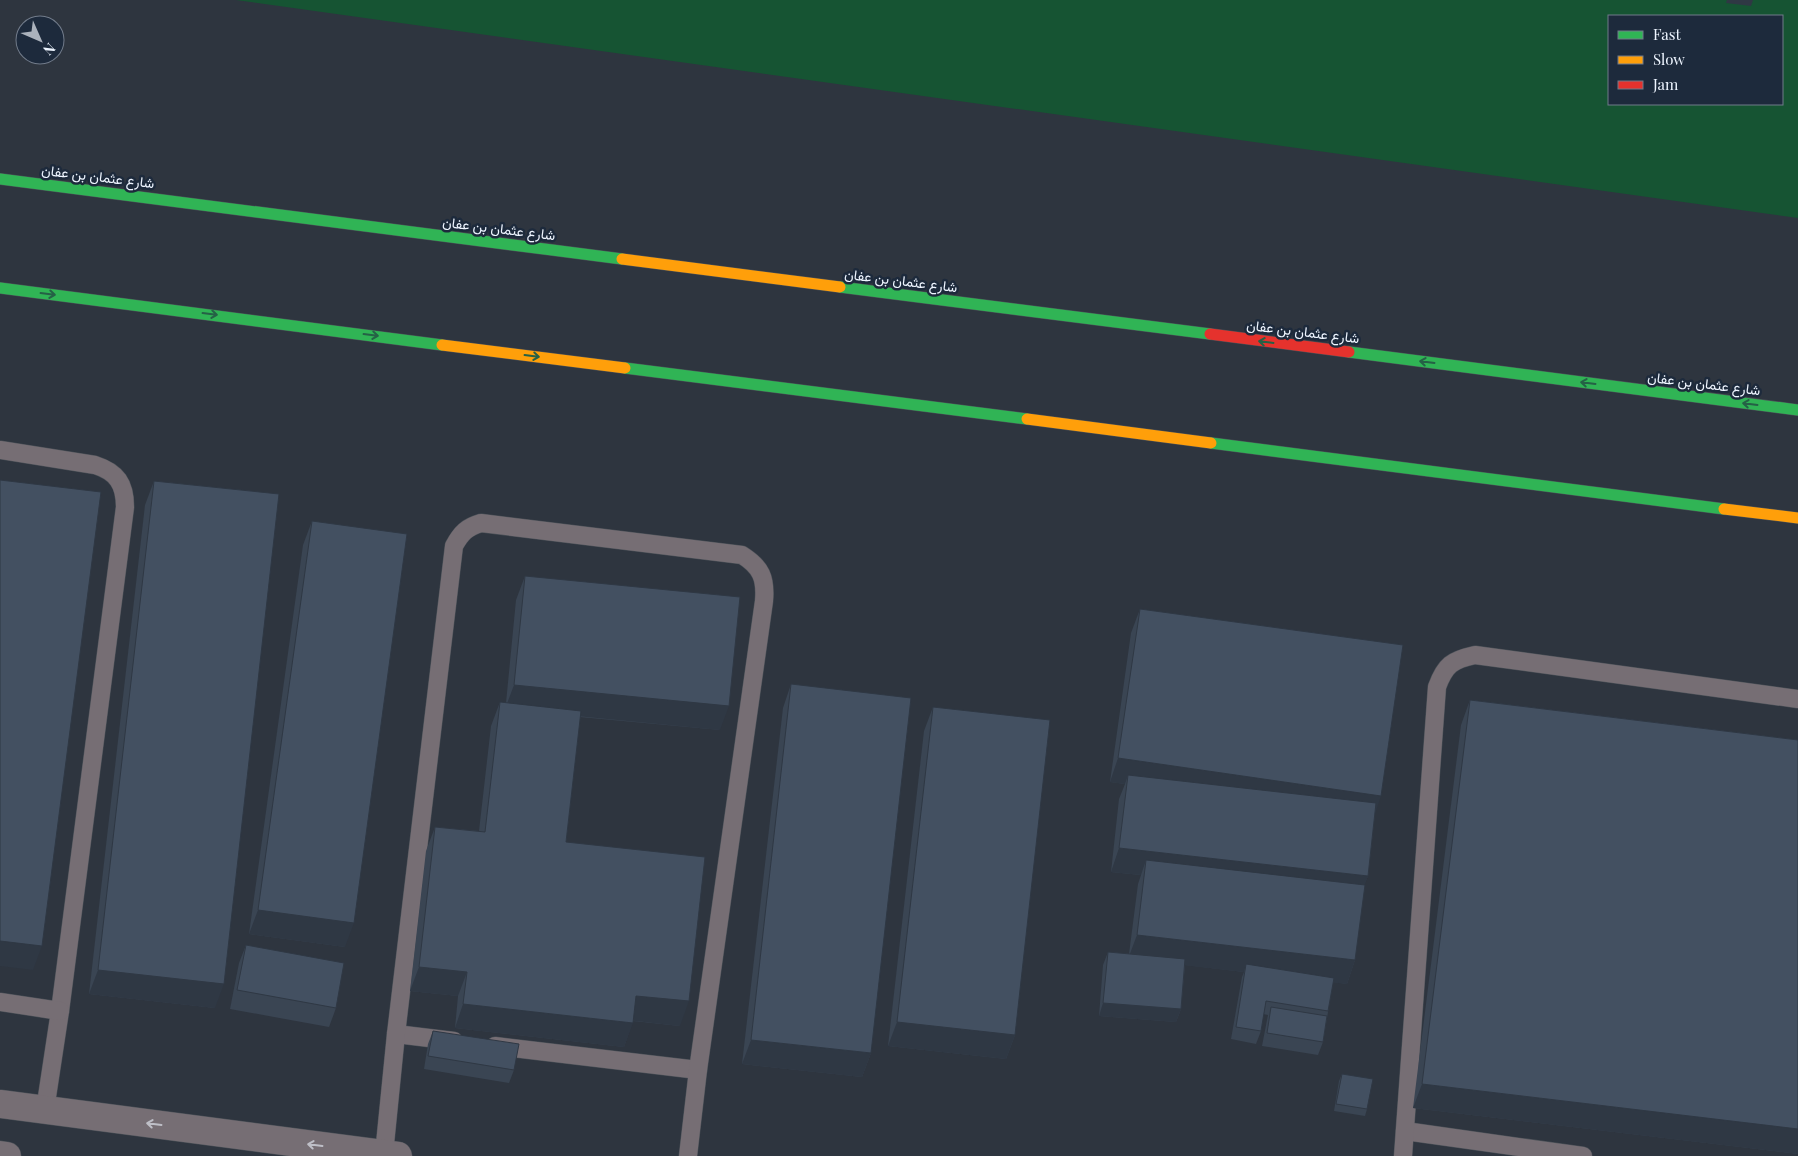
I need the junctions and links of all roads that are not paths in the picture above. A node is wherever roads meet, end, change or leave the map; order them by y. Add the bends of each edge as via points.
1 (0, 179) edge
2 (0, 288) edge
3 (1798, 410) edge
4 (0, 450) edge
5 (1798, 518) edge
6 (1798, 699) edge
7 (0, 1002) edge
8 (60, 1011) junction
9 (396, 1034) junction
10 (698, 1070) junction
11 (0, 1104) edge
12 (45, 1110) junction
13 (1405, 1131) junction
14 (0, 1155) edge
15 (391, 1155) edge
16 (7, 1156) edge
17 (688, 1156) edge
18 (1403, 1156) edge
19 (1583, 1156) edge

3 -> 1 main road, شارع عثمان بن عفان
2 -> 5 main road
4 - 8 lane via 106,468 118,480 125,496
6 - 13 lane via 1475,655 1457,660 1443,672 1437,687
7 - 8 lane
8 - 12 lane
9 - 10 lane
9 - 10 lane via 454,546 469,527 481,523 742,555 761,573 764,601
9 - 15 lane
10 - 17 lane
11 - 12 street
15 -> 12 street
13 - 18 lane
13 - 19 lane
14 - 16 street

